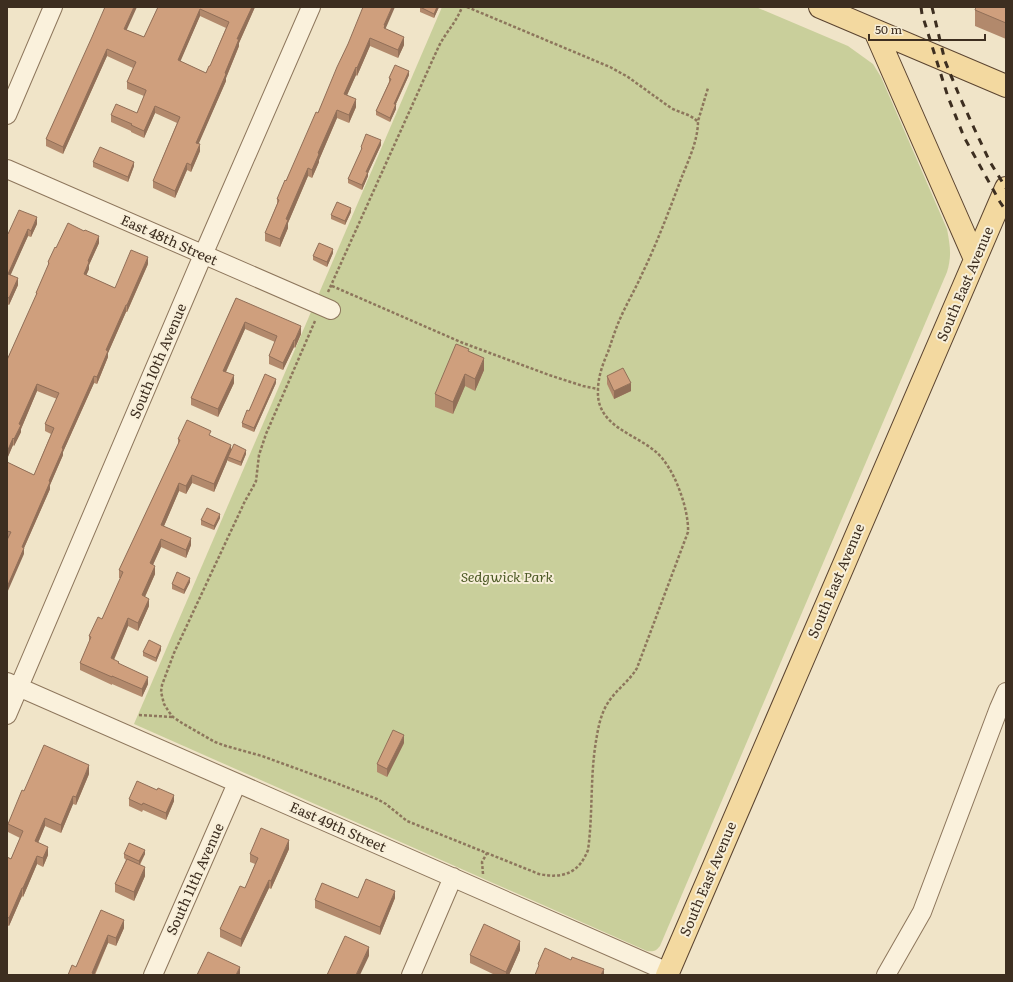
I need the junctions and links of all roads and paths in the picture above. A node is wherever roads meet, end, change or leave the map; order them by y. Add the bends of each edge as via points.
1 (53, 7) edge
2 (311, 7) edge
3 (462, 7) edge
4 (467, 7) edge
5 (820, 7) edge
6 (874, 30) junction
7 (1006, 86) edge
8 (708, 88) dead end
9 (7, 115) edge
10 (698, 121) junction
11 (7, 169) edge
12 (1006, 188) edge
13 (203, 255) junction
14 (976, 259) junction
15 (332, 286) junction
16 (327, 308) junction
17 (598, 389) junction
18 (13, 685) edge
19 (1006, 692) edge
20 (7, 715) edge
21 (139, 715) dead end
22 (173, 717) junction
23 (237, 783) junction
24 (453, 877) junction
25 (668, 973) edge
26 (153, 975) edge
27 (411, 975) edge
28 (886, 975) edge

1 - 9 street
2 - 13 street, South 10th Avenue
3 - 15 path via 440,44
4 - 10 path via 610,67 671,108
5 - 6 main road
6 - 7 main road
6 - 14 main road
8 - 10 path
10 - 17 path via 689,159 650,257 617,326 603,364
11 - 13 street, East 48th Street
12 - 14 main road, South East Avenue
13 - 16 street, East 48th Street
13 - 18 street, South 10th Avenue
14 - 25 main road, South East Avenue
15 - 16 path
15 - 17 path via 463,343 549,375
16 - 22 path via 304,345 266,434 253,487 174,653 161,692 164,704
17 - 22 path via 598,398 605,416 617,428 653,450 669,467 681,496 688,526 637,668 606,705 598,727 588,850 580,865 566,874 540,874 407,821 377,799 262,756 215,742
18 - 20 street, South 10th Avenue
18 - 23 street, East 49th Street
19 - 28 street via 922,912
21 - 22 path
23 - 24 street, East 49th Street
23 - 26 street, South 11th Avenue
24 - 25 street, East 49th Street
24 - 27 street

